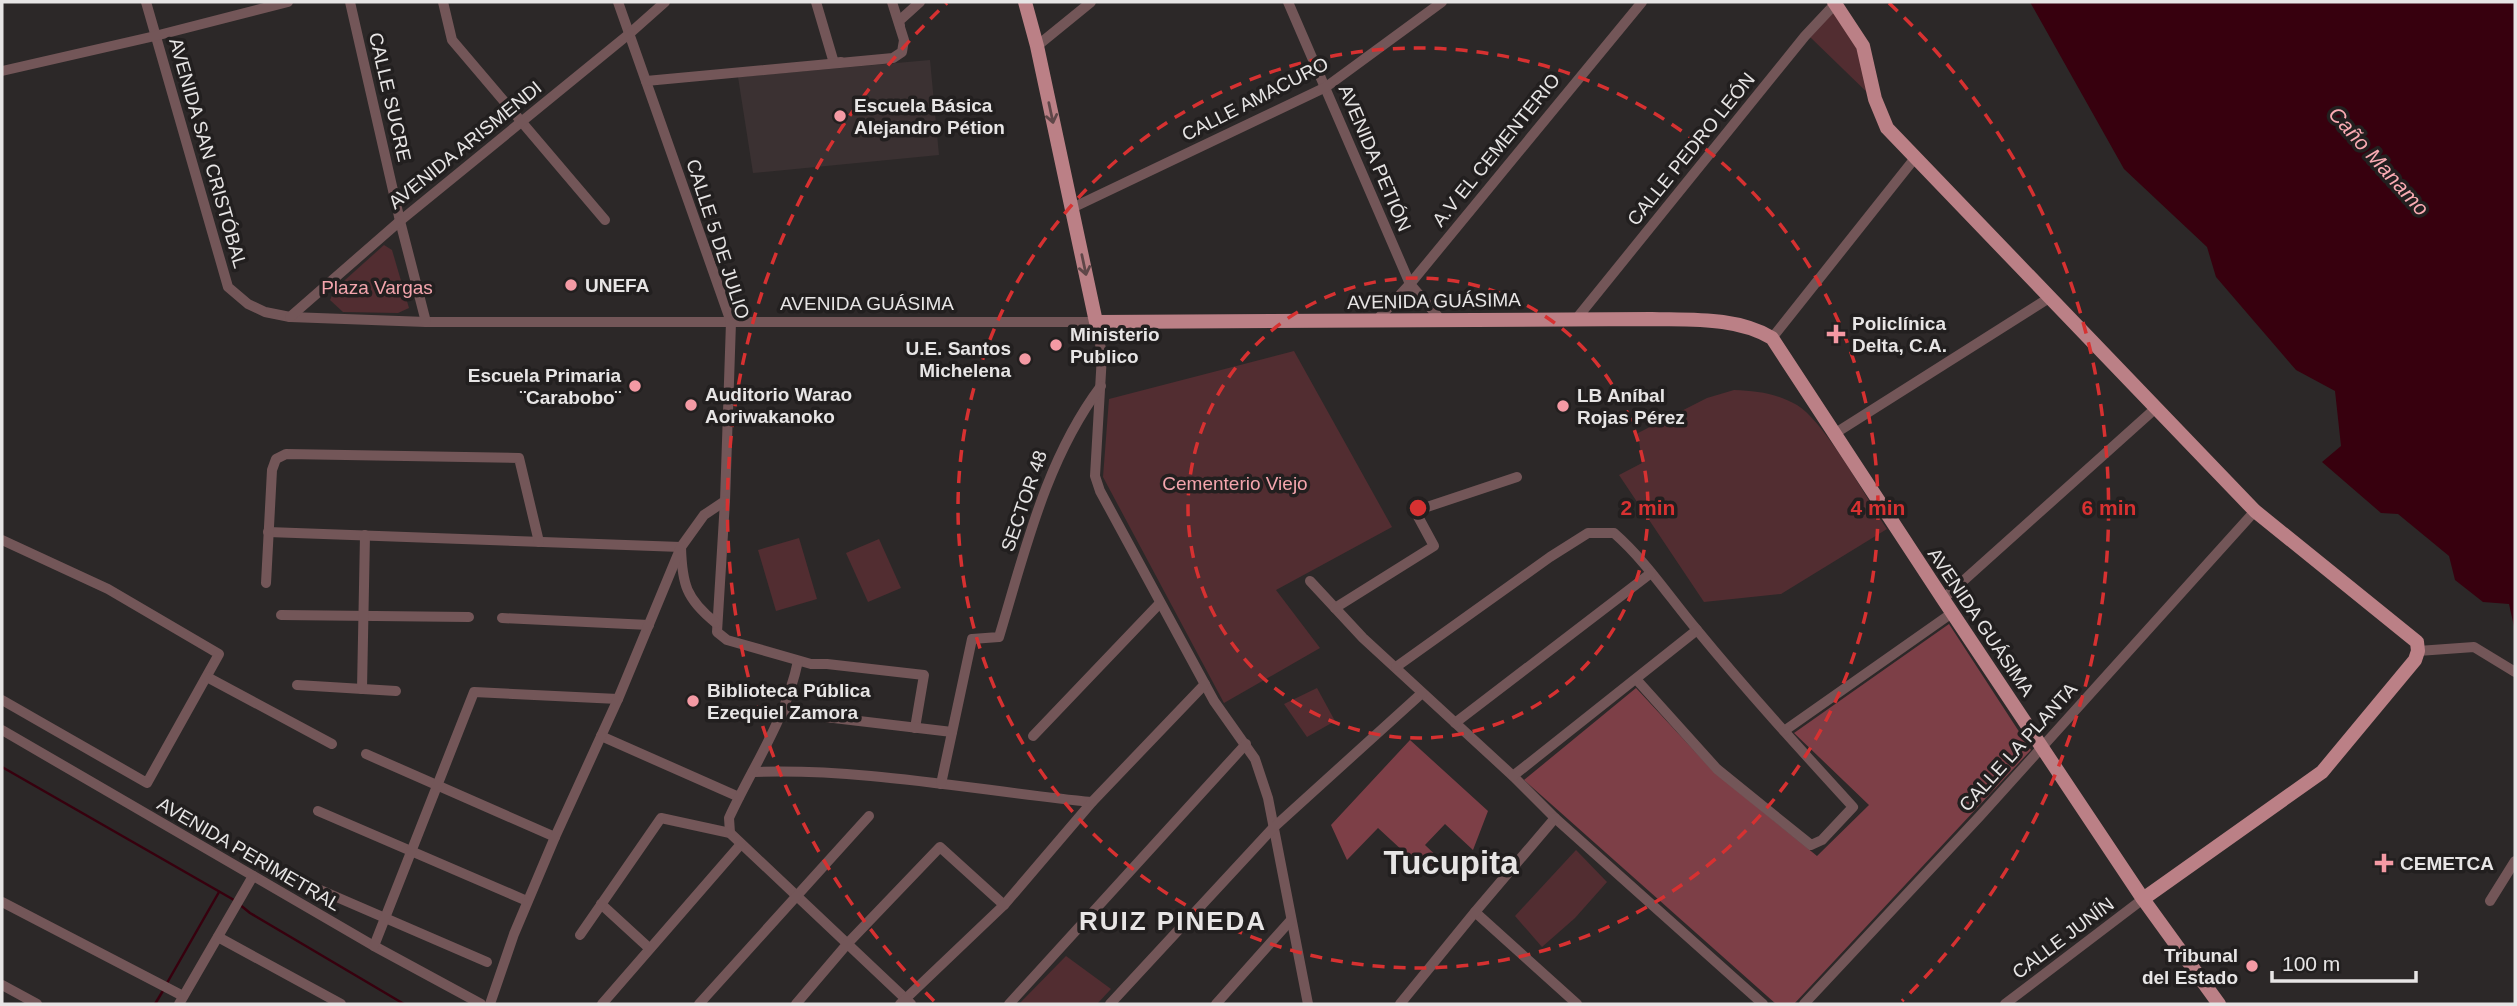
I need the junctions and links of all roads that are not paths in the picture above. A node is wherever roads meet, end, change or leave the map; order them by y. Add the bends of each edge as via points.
1 (146, 2) edge
2 (288, 2) edge
3 (350, 2) edge
4 (443, 2) edge
5 (618, 2) edge
6 (665, 2) edge
7 (816, 2) edge
8 (892, 2) edge
9 (920, 2) edge
10 (1025, 2) edge
11 (1091, 2) edge
12 (1288, 2) edge
13 (1442, 2) edge
14 (1642, 2) edge
15 (1834, 3) edge
16 (898, 21) junction
17 (629, 34) junction
18 (155, 36) junction
19 (1037, 46) junction
20 (834, 63) junction
21 (2, 71) edge
22 (646, 81) junction
23 (1326, 87) junction
24 (522, 121) junction
25 (1915, 158) junction
26 (1072, 208) junction
27 (400, 220) junction
28 (606, 220) dead end
29 (1410, 284) junction
30 (2049, 298) junction
31 (290, 317) junction
32 (1577, 318) junction
33 (1377, 320) junction
34 (1441, 320) junction
35 (426, 321) junction
36 (730, 322) junction
37 (1096, 322) junction
38 (1773, 338) junction
39 (1101, 386) junction
40 (2157, 407) junction
41 (1833, 434) junction
42 (1517, 477) dead end
43 (725, 501) junction
44 (2255, 511) junction
45 (268, 532) junction
46 (365, 535) junction
47 (2, 540) edge
48 (539, 542) junction
49 (681, 547) junction
50 (1651, 573) junction
51 (1310, 581) dead end
52 (266, 583) dead end
53 (1942, 599) junction
54 (1160, 604) junction
55 (1335, 608) junction
56 (1952, 613) junction
57 (281, 615) dead end
58 (363, 617) junction
59 (469, 617) dead end
60 (502, 618) dead end
61 (716, 623) junction
62 (649, 625) junction
63 (1697, 630) junction
64 (2418, 651) junction
65 (798, 662) junction
66 (1396, 667) junction
67 (2515, 672) edge
68 (206, 677) junction
69 (1636, 679) junction
70 (1205, 684) junction
71 (297, 685) dead end
72 (362, 689) junction
73 (396, 691) dead end
74 (1422, 693) junction
75 (618, 699) junction
76 (2, 700) edge
77 (783, 712) junction
78 (1455, 723) junction
79 (915, 728) junction
80 (2, 730) edge
81 (1784, 731) junction
82 (952, 732) junction
83 (601, 736) junction
84 (1033, 736) dead end
85 (332, 744) dead end
86 (1246, 744) junction
87 (2041, 748) junction
88 (366, 754) dead end
89 (754, 772) junction
90 (1513, 776) junction
91 (941, 784) junction
92 (436, 785) junction
93 (739, 796) junction
94 (1092, 802) junction
95 (318, 811) dead end
96 (869, 816) dead end
97 (1555, 818) junction
98 (1273, 828) junction
99 (730, 833) junction
100 (555, 837) junction
101 (741, 844) junction
102 (410, 850) junction
103 (2515, 861) edge
104 (281, 873) dead end
105 (253, 876) junction
106 (796, 897) junction
107 (2143, 899) junction
108 (527, 901) junction
109 (2490, 901) dead end
110 (2, 902) edge
111 (601, 904) junction
112 (1004, 905) junction
113 (1475, 912) junction
114 (384, 917) junction
115 (1291, 920) junction
116 (580, 935) dead end
117 (218, 937) junction
118 (848, 943) junction
119 (374, 946) junction
120 (649, 948) junction
121 (487, 962) dead end
122 (2, 985) edge
123 (181, 1000) edge
124 (905, 1002) edge
125 (2214, 1003) edge
126 (37, 1004) edge
127 (341, 1004) edge
128 (481, 1004) edge
129 (490, 1004) edge
130 (602, 1004) edge
131 (699, 1004) edge
132 (796, 1004) edge
133 (1009, 1004) edge
134 (1110, 1004) edge
135 (1216, 1004) edge
136 (1308, 1004) edge
137 (1400, 1004) edge
138 (1577, 1004) edge
139 (1763, 1004) edge
140 (1804, 1004) edge
141 (2005, 1004) edge

1 - 18 street, AVENIDA SAN CRISTÓBAL
2 - 18 street
3 - 27 street, CALLE SUCRE
4 - 24 street via 453,40
5 - 17 street, CALLE 5 DE JULIO
6 - 17 street, AVENIDA ARISMENDI
7 - 20 street
8 - 16 street
9 - 16 street
10 - 19 main road
11 - 19 street
12 - 23 street, AVENIDA PETIÓN
13 - 23 street, CALLE AMACURO
14 - 29 street, A.V EL CEMENTERIO
15 - 25 main road via 1863,46 1887,128
15 - 32 street, CALLE PEDRO LEÓN
16 - 20 street via 904,40 902,52 893,58
17 - 22 street, CALLE 5 DE JULIO
17 - 24 street, AVENIDA ARISMENDI
18 - 21 street
18 - 31 street, AVENIDA SAN CRISTÓBAL via 228,287 248,304
19 -> 26 main road
20 - 22 street
22 - 36 street, CALLE 5 DE JULIO
23 - 26 street, CALLE AMACURO
23 - 29 street, AVENIDA PETIÓN
24 - 27 street, AVENIDA ARISMENDI
24 - 28 street
25 - 30 main road
25 - 38 street
26 -> 37 main road
27 - 31 street, AVENIDA ARISMENDI
27 - 35 street, CALLE SUCRE
29 - 33 street, A.V EL CEMENTERIO
29 - 34 street, AVENIDA PETIÓN
30 - 40 main road
30 - 41 street
31 - 35 street, AVENIDA GUÁSIMA
32 - 34 main road, AVENIDA GUÁSIMA
32 - 38 main road, AVENIDA GUÁSIMA via 1717,321
33 - 34 main road, AVENIDA GUÁSIMA
33 - 37 main road, AVENIDA GUÁSIMA
35 - 36 street, AVENIDA GUÁSIMA
36 - 37 street, AVENIDA GUÁSIMA
36 - 43 street, CALLE 5 DE JULIO
37 - 39 street
38 - 41 main road, AVENIDA GUÁSIMA
39 - 54 street via 1095,476
39 - 82 street, SECTOR 48 via 1059,453 999,637 972,639
40 - 44 main road
40 - 53 street
41 - 53 main road, AVENIDA GUÁSIMA
42 - 55 street via 1415,511 1434,546
43 - 49 street via 704,515
43 - 61 street, CALLE 5 DE JULIO
44 - 64 main road via 2417,642
44 - 87 street, CALLE LA PLANTA
45 - 46 street
45 - 48 street via 272,470 276,458 286,454 519,458
45 - 52 street
46 - 48 street
46 - 58 street
47 - 68 street via 108,589 219,654
48 - 49 street
49 - 61 street via 686,591
49 - 62 street
50 - 63 street
50 - 66 street via 1614,533 1588,533
50 - 78 street
51 - 55 street
53 - 56 main road, AVENIDA GUÁSIMA
54 - 70 street
54 - 84 street
55 - 66 street
56 - 81 street
56 - 87 main road, AVENIDA GUÁSIMA
57 - 58 street
58 - 59 street
58 - 72 street
60 - 62 street
61 - 65 street via 717,632 727,640
62 - 75 street
63 - 69 street
63 - 81 street
64 - 67 street via 2474,647
64 - 107 main road via 2322,772
65 - 77 street
65 - 79 street via 924,675
66 - 74 street
68 - 76 street via 147,783
68 - 85 street
69 - 81 street via 1717,769 1811,845 1822,840 1853,807
69 - 90 street
70 - 86 street
70 - 94 street
71 - 72 street
72 - 73 street
74 - 78 street
74 - 98 street
75 - 83 street
75 - 92 street via 474,692
77 - 79 street
77 - 89 street
78 - 90 street
79 - 82 street
80 - 105 street, AVENIDA PERIMETRAL
82 - 91 street
83 - 93 street
83 - 100 street
86 - 98 street via 1262,776
86 - 133 street
87 - 107 main road, AVENIDA GUÁSIMA
87 - 140 street, CALLE LA PLANTA
88 - 92 street
89 - 91 street via 875,776
89 - 93 street
90 - 97 street
91 - 94 street
92 - 100 street
92 - 102 street
93 - 99 street via 729,818
94 - 112 street
95 - 102 street
96 - 106 street
97 - 113 street
97 - 139 street
98 - 115 street
98 - 134 street
99 - 101 street
99 - 111 street via 661,818
100 - 108 street
101 - 106 street
101 - 120 street
102 - 108 street
102 - 114 street
103 - 109 street
104 - 114 street
105 - 117 street
105 - 119 street, AVENIDA PERIMETRAL
106 - 118 street
106 - 131 street
107 - 125 main road, AVENIDA GUÁSIMA
107 - 141 street, CALLE JUNÍN
108 - 129 street
110 - 123 street via 150,979
111 - 116 street
111 - 120 street
112 - 118 street via 940,847
112 - 124 street
113 - 137 street
113 - 138 street
114 - 119 street
114 - 121 street
115 - 135 street
115 - 136 street
117 - 123 street
117 - 127 street
118 - 124 street
118 - 132 street
119 - 128 street, AVENIDA PERIMETRAL
120 - 130 street
122 - 126 street

